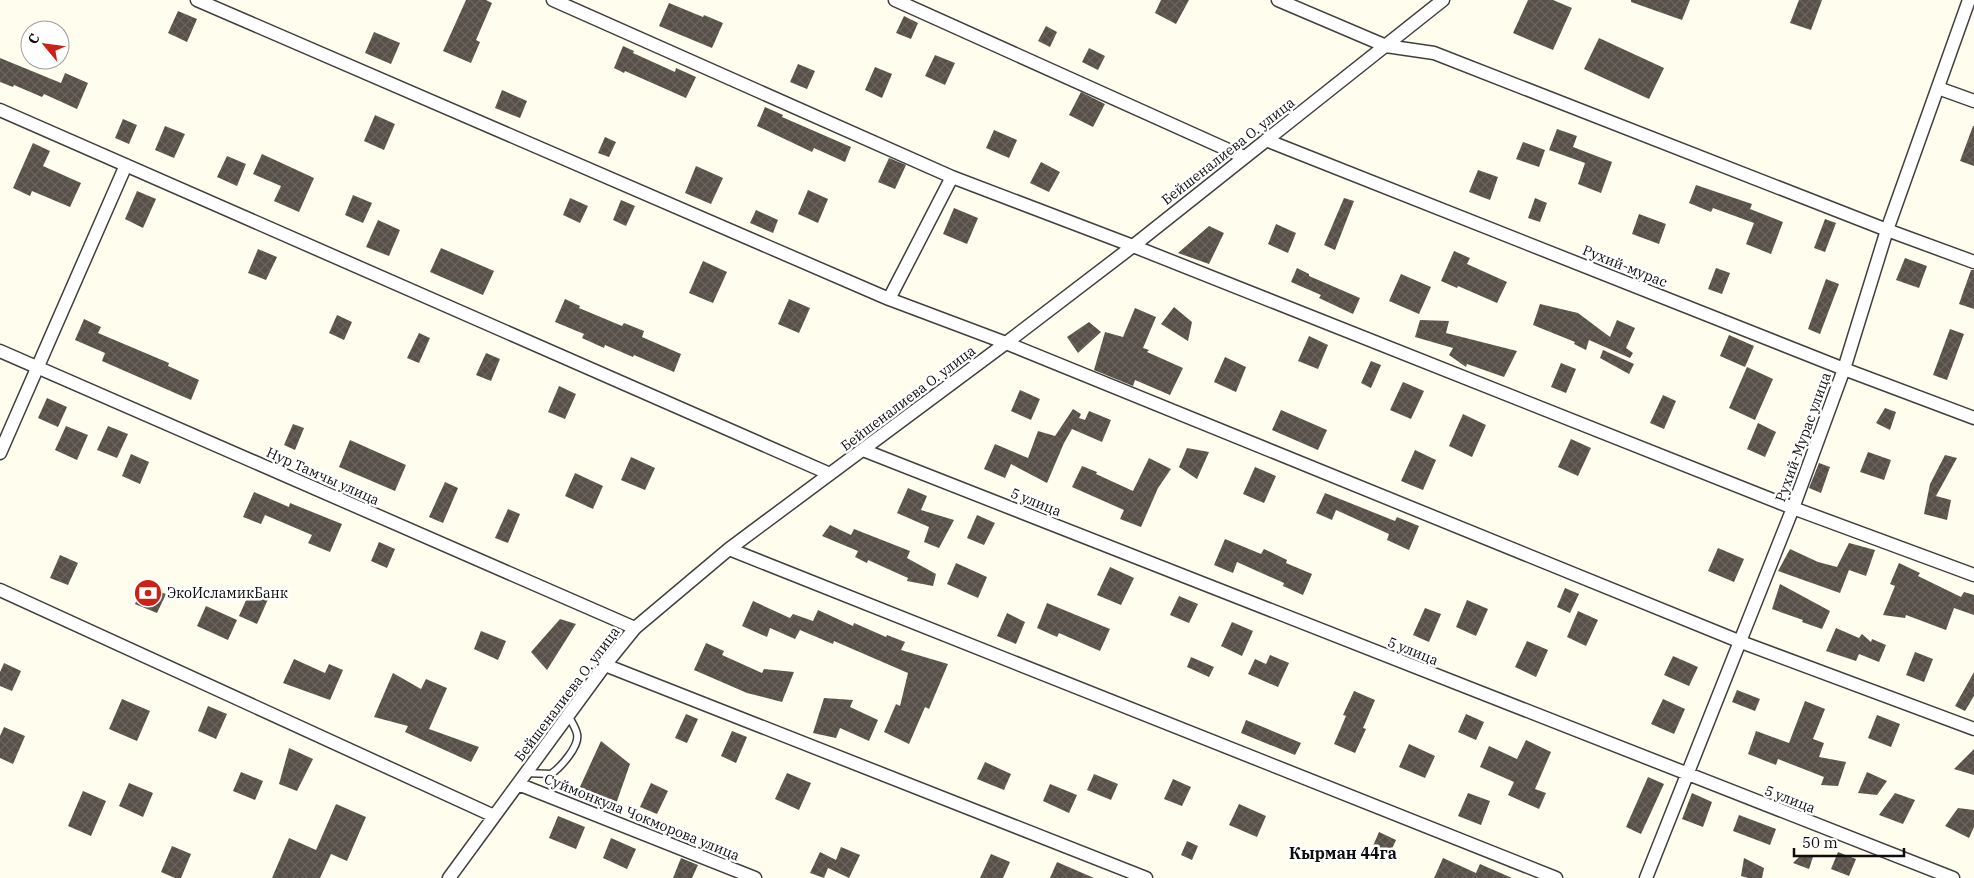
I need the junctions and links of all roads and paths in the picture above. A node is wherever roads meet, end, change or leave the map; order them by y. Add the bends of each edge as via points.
1 (197, 0) edge
2 (553, 0) edge
3 (895, 0) edge
4 (1278, 0) edge
5 (1443, 0) edge
6 (1969, 0) edge
7 (1386, 46) junction
8 (1938, 88) junction
9 (1974, 101) edge
10 (0, 110) edge
11 (1266, 140) junction
12 (1244, 157) junction
13 (126, 164) junction
14 (952, 177) junction
15 (1887, 230) junction
16 (1133, 246) junction
17 (1974, 262) edge
18 (889, 299) junction
19 (1006, 344) junction
20 (0, 351) edge
21 (37, 368) junction
22 (1844, 368) junction
23 (1974, 418) edge
24 (863, 450) junction
25 (0, 453) edge
26 (830, 474) junction
27 (1793, 508) junction
28 (730, 549) junction
29 (1974, 575) edge
30 (0, 590) edge
31 (635, 628) junction
32 (1741, 642) junction
33 (605, 665) junction
34 (568, 715) junction
35 (1974, 730) edge
36 (526, 773) junction
37 (1686, 774) junction
38 (518, 784) junction
39 (494, 816) junction
40 (449, 878) edge
41 (755, 878) edge
42 (1146, 878) edge
43 (1556, 878) edge
44 (1646, 878) edge
45 (1953, 878) edge

1 - 18 street
2 - 14 street
3 - 12 street
4 - 7 street
5 - 7 street, Бейшеналиева О. улица
6 - 8 street, Рухий-Мурас улица
7 - 11 street, Бейшеналиева О. улица
7 - 15 street via 1434,53
8 - 9 street
8 - 15 street, Рухий-Мурас улица
10 - 13 street
11 - 12 street, Бейшеналиева О. улица
11 - 22 street, Рухий-мурас
12 - 16 street, Бейшеналиева О. улица
13 - 21 street
13 - 26 street
14 - 16 street
14 - 18 street
15 - 17 street
15 - 22 street, Рухий-Мурас улица
16 - 19 street, Бейшеналиева О. улица
16 - 27 street
18 - 19 street
19 - 24 street, Бейшеналиева О. улица
19 - 32 street
20 - 21 street, Нур Тамчы улица
21 - 25 street
21 - 31 street, Нур Тамчы улица
22 - 23 street, Рухий-мурас
22 - 27 street, Рухий-Мурас улица
24 - 26 street, Бейшеналиева О. улица
24 - 37 street, 5 улица
26 - 28 street, Бейшеналиева О. улица
27 - 29 street
27 - 32 street, Рухий-Мурас улица
28 - 31 street, Бейшеналиева О. улица
28 - 43 street
30 - 39 street
31 - 33 street, Бейшеналиева О. улица
32 - 35 street
32 - 37 street, Рухий-Мурас улица
33 - 34 street, Бейшеналиева О. улица
33 - 42 street
34 - 36 street, Бейшеналиева О. улица
34 - 36 lane via 577,741 562,766 551,774
36 - 38 street, Бейшеналиева О. улица
37 - 44 street, Рухий-Мурас улица
37 - 45 street, 5 улица
38 - 39 street, Бейшеналиева О. улица
38 - 41 street, Суймонкула Чокморова улица
39 - 40 street, Бейшеналиева О. улица

